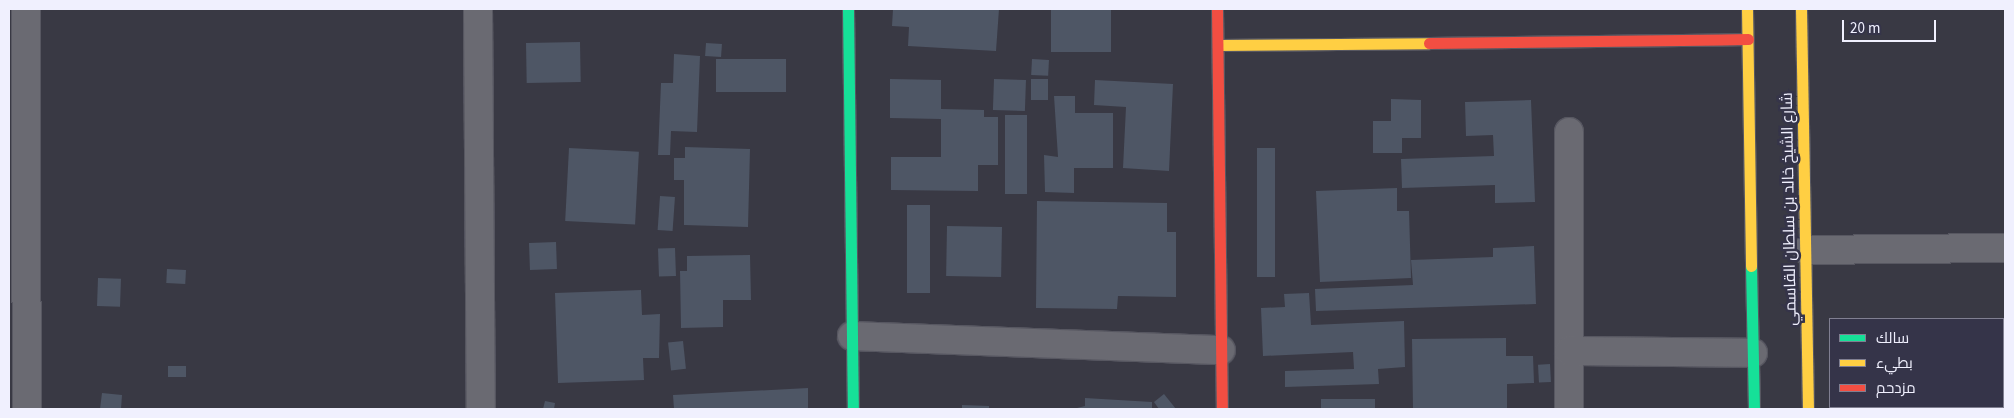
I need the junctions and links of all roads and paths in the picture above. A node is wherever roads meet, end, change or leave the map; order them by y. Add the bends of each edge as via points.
1 (26, 9) edge
2 (478, 9) edge
3 (848, 9) edge
4 (1217, 9) edge
5 (1747, 9) edge
6 (1801, 9) edge
7 (1748, 39) junction
8 (1218, 45) junction
9 (1568, 132) dead end
10 (2005, 248) edge
11 (1807, 250) junction
12 (18, 263) edge
13 (852, 336) junction
14 (1221, 350) junction
15 (1569, 351) junction
16 (1753, 353) junction
17 (27, 409) edge
18 (481, 409) edge
19 (853, 409) edge
20 (1222, 409) edge
21 (1569, 409) edge
22 (1754, 409) edge
23 (1808, 409) edge

1 - 12 street
2 - 18 street
3 - 13 street
4 - 8 street
5 - 7 street
6 - 11 street, شارع الشيخ خالد بن سلطان القاسمي
7 - 8 street
7 - 16 street
8 - 14 street
9 - 15 street
10 - 11 street
11 - 23 street, شارع الشيخ خالد بن سلطان القاسمي
12 - 17 street
13 - 14 street
13 - 19 street
14 - 20 street
15 - 16 street
15 - 21 street
16 - 22 street

